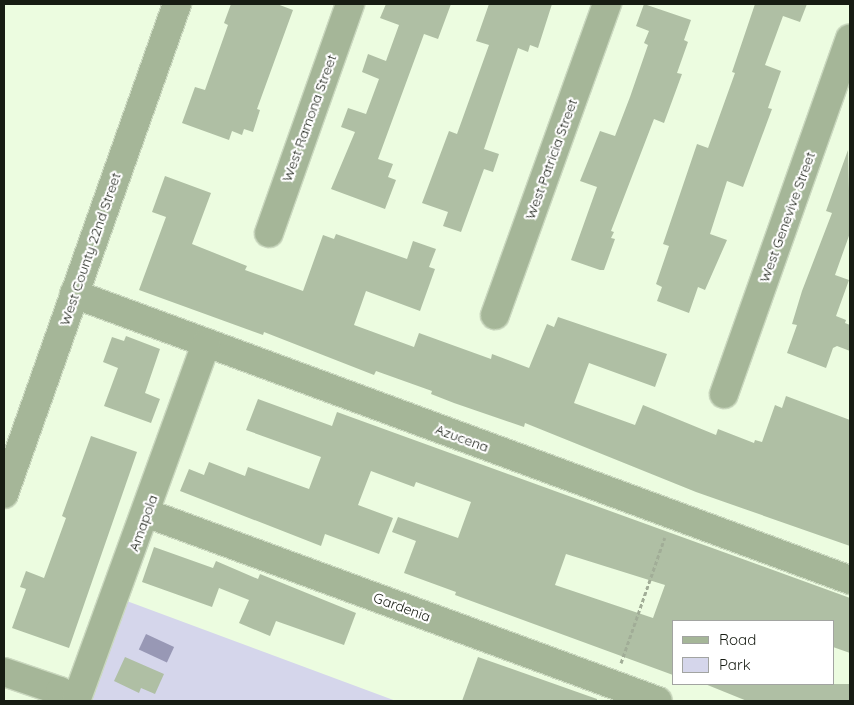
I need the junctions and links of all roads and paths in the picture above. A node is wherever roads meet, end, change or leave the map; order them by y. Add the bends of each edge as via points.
1 (177, 4) edge
2 (350, 4) edge
3 (607, 4) edge
4 (850, 40) edge
5 (268, 233) dead end
6 (74, 294) junction
7 (495, 315) dead end
8 (206, 343) junction
9 (724, 394) dead end
10 (4, 494) edge
11 (146, 513) junction
12 (672, 516) junction
13 (850, 580) edge
14 (4, 672) edge
15 (613, 684) junction
16 (66, 701) edge
17 (76, 701) edge
18 (658, 701) edge

1 - 6 street, West County 22nd Street
2 - 5 street, West Ramona Street
3 - 7 street, West Patricia Street
4 - 9 street, West Genevive Street
6 - 8 street, Azucena
6 - 10 street, West County 22nd Street
8 - 11 street, Amapola
8 - 12 street, Azucena
11 - 15 street, Gardenia
11 - 17 street, Amapola
12 - 13 street, Azucena
12 - 15 path
14 - 16 street via 60,691
15 - 18 street, Gardenia

